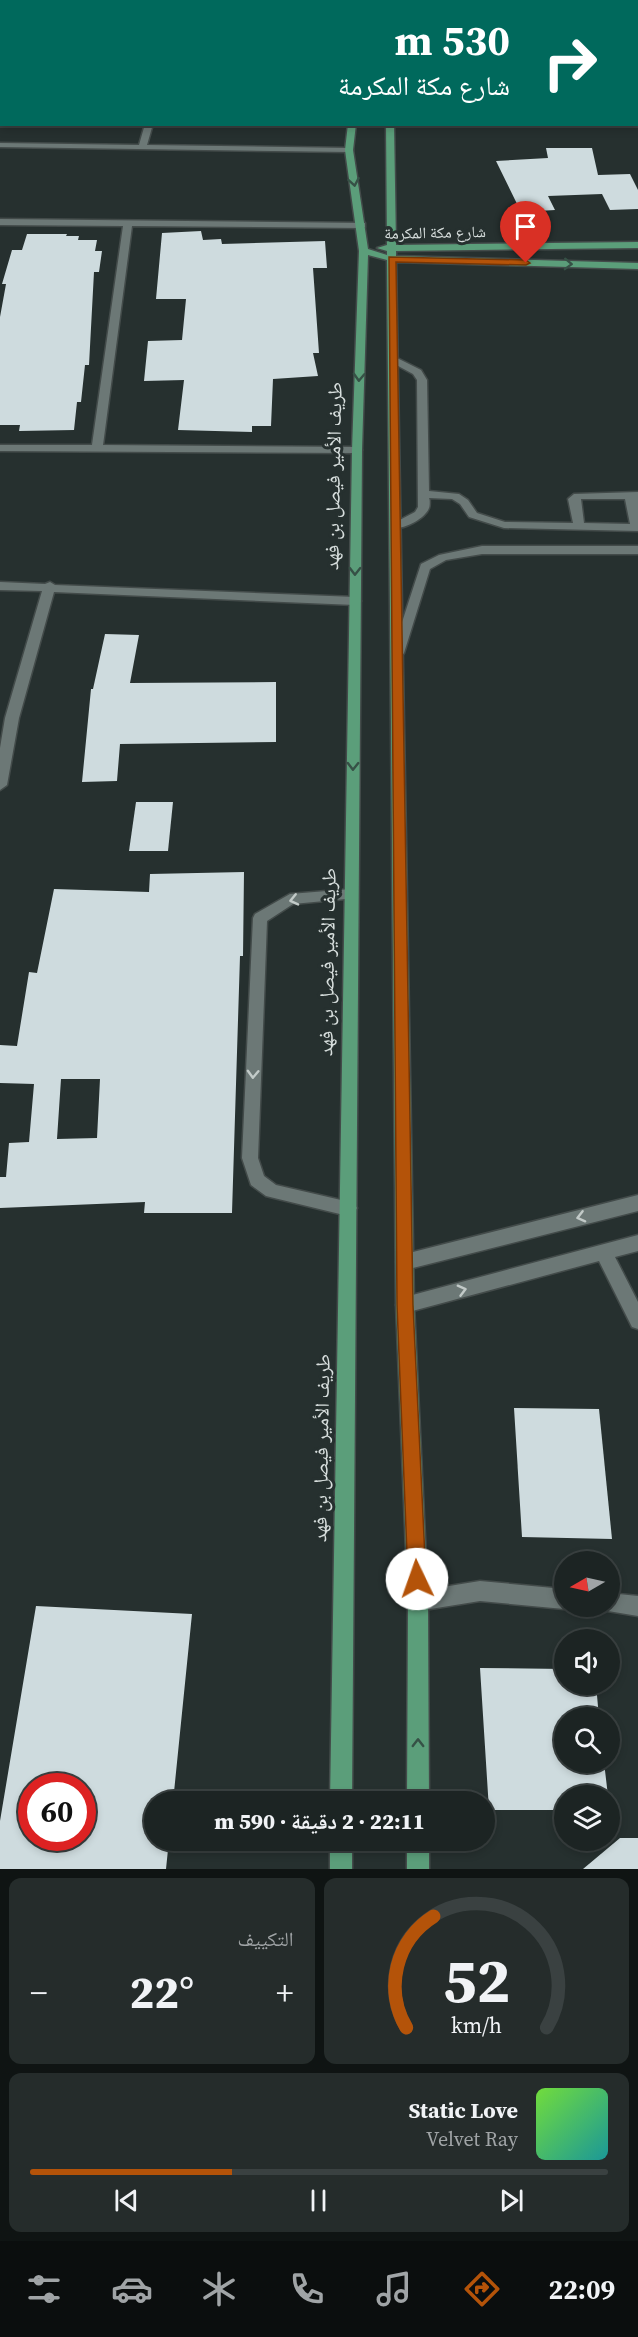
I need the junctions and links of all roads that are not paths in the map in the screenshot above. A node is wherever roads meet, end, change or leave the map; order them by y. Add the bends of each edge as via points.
1 (148, 126) edge
2 (352, 126) edge
3 (390, 126) edge
4 (0, 145) edge
5 (142, 148) junction
6 (349, 150) junction
7 (0, 222) edge
8 (128, 223) junction
9 (362, 225) junction
10 (638, 245) edge
11 (364, 251) junction
12 (392, 252) junction
13 (638, 266) edge
14 (393, 359) junction
15 (0, 448) edge
16 (97, 448) junction
17 (357, 450) junction
18 (424, 494) junction
19 (634, 495) edge
20 (396, 526) junction
21 (579, 526) junction
22 (637, 528) edge
23 (638, 550) edge
24 (0, 586) edge
25 (50, 586) junction
26 (355, 601) junction
27 (398, 653) junction
28 (0, 781) edge
29 (351, 894) junction
30 (638, 1203) edge
31 (348, 1208) junction
32 (638, 1243) edge
33 (603, 1252) junction
34 (405, 1262) junction
35 (405, 1305) junction
36 (638, 1321) edge
37 (554, 1598) edge
38 (418, 1601) junction
39 (620, 1605) edge
40 (638, 1606) edge
41 (341, 1791) edge
42 (418, 1791) edge
43 (341, 1851) edge
44 (418, 1851) edge
45 (341, 1869) edge
46 (418, 1869) edge

1 - 5 street
2 - 6 main road, طريف الأمير فيصل بن فهد
3 - 12 main road
4 - 5 street
5 - 6 street
6 -> 9 main road, طريف الأمير فيصل بن فهد
7 - 8 street
8 - 9 street
8 - 16 street
9 - 11 main road, طريف الأمير فيصل بن فهد
10 - 12 main road, شارع مكة المكرمة
11 - 12 main road, شارع مكة المكرمة
11 -> 17 main road, طريف الأمير فيصل بن فهد
12 -> 13 main road, شارع مكة المكرمة
12 - 14 main road
14 - 18 street via 417,372 422,380
14 - 20 main road
15 - 16 street
16 - 17 street
17 -> 26 main road, طريف الأمير فيصل بن فهد
18 - 20 street via 424,507 419,514
18 - 21 street via 455,496 473,515 504,525
19 - 21 street via 578,496 574,499
19 - 22 street
20 - 27 main road
21 - 22 street
23 - 27 street via 482,550 443,557 425,567
24 - 25 street
25 - 26 street
25 - 28 street via 12,718
26 -> 29 main road, طريف الأمير فيصل بن فهد
27 - 34 main road
29 - 31 main road, طريف الأمير فيصل بن فهد
29 -> 31 street via 290,899 260,918 250,1158 256,1180 272,1191
30 -> 34 street
31 - 41 main road, طريف الأمير فيصل بن فهد
32 - 33 street
35 -> 33 street
33 - 36 street
34 - 35 main road
35 - 38 main road
37 - 38 street via 480,1591
42 -> 38 main road
39 - 40 street
43 - 45 main road
44 - 46 main road

